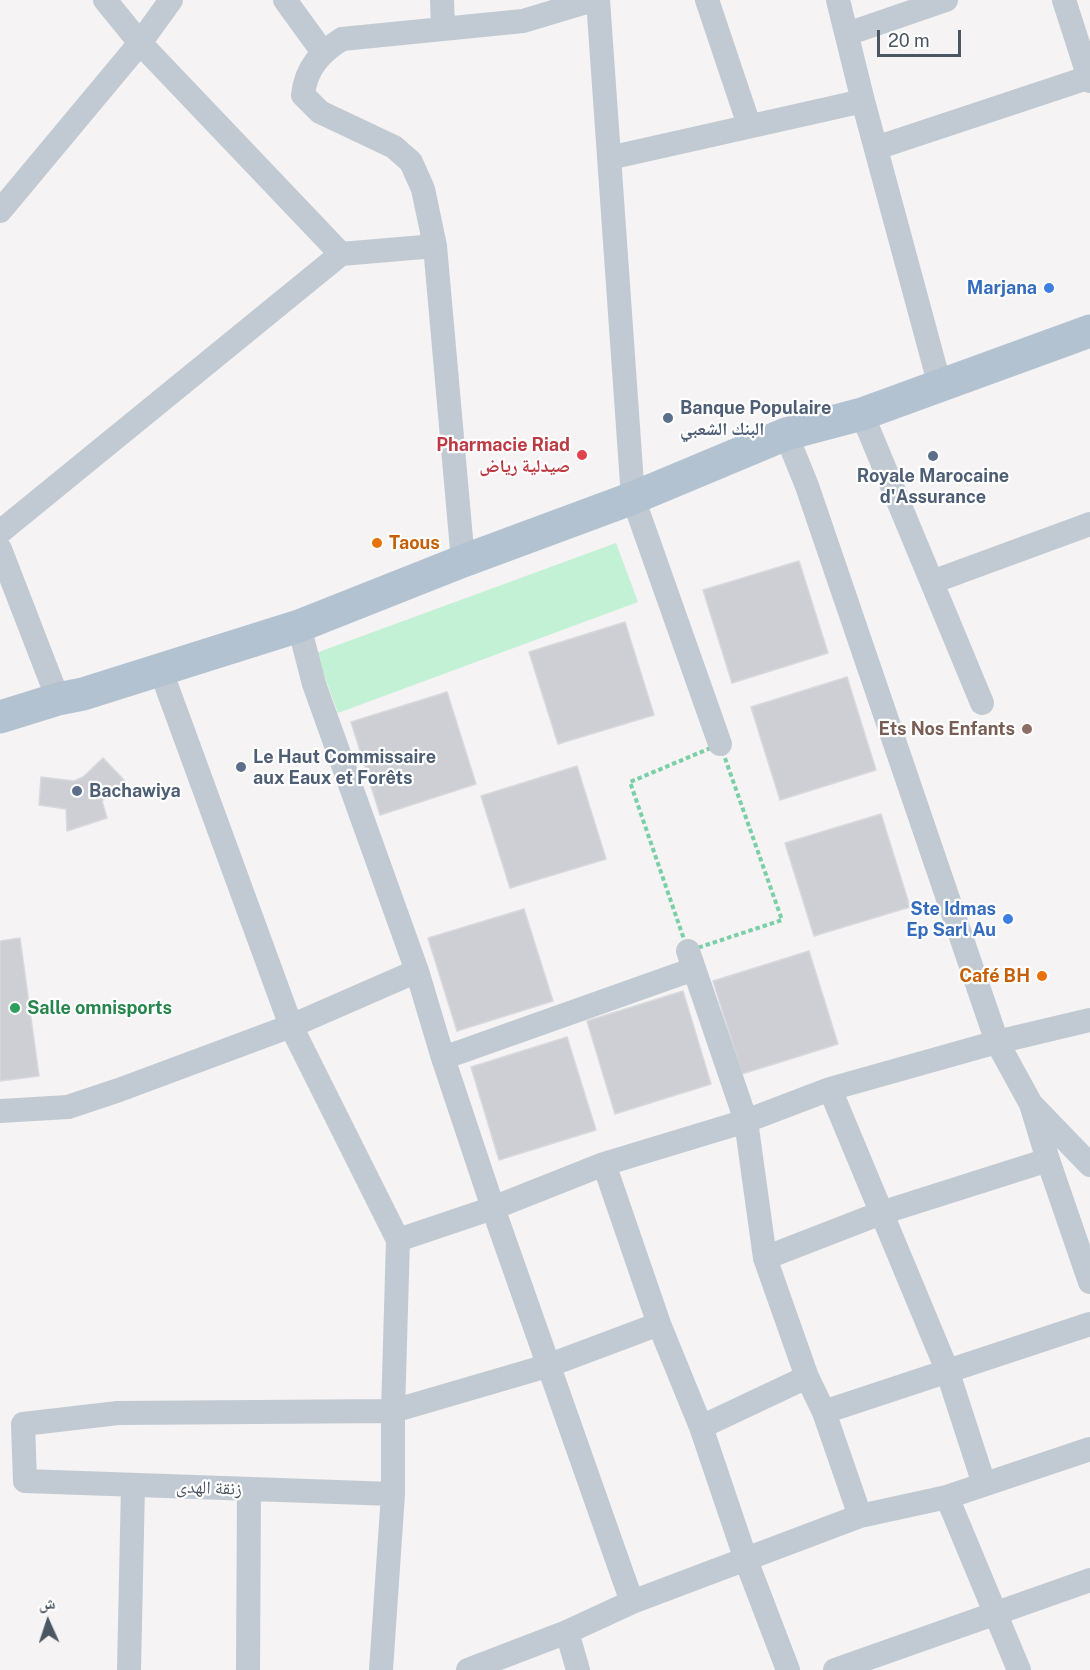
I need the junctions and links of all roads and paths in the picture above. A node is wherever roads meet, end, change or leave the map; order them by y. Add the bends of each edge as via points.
1 (105, 0) edge
2 (171, 0) edge
3 (285, 0) edge
4 (442, 0) edge
5 (596, 0) edge
6 (707, 0) edge
7 (838, 0) edge
8 (946, 0) edge
9 (1064, 0) edge
10 (519, 11) edge
11 (443, 29) junction
12 (847, 34) junction
13 (140, 43) junction
14 (322, 51) junction
15 (1090, 78) edge
16 (863, 101) junction
17 (748, 125) junction
18 (876, 148) junction
19 (609, 158) junction
20 (0, 211) edge
21 (435, 246) junction
22 (341, 254) junction
23 (1090, 331) edge
24 (940, 386) junction
25 (862, 414) junction
26 (786, 434) junction
27 (633, 498) junction
28 (1090, 524) edge
29 (0, 532) edge
30 (0, 549) edge
31 (463, 561) junction
32 (932, 582) junction
33 (299, 626) junction
34 (161, 671) junction
35 (58, 699) junction
36 (982, 703) dead end
37 (0, 717) edge
38 (720, 744) junction
39 (691, 960) junction
40 (417, 970) junction
41 (1090, 1020) edge
42 (291, 1026) junction
43 (997, 1042) junction
44 (443, 1058) junction
45 (830, 1089) junction
46 (1031, 1104) junction
47 (0, 1111) edge
48 (746, 1121) junction
49 (1048, 1160) junction
50 (604, 1164) junction
51 (1090, 1165) edge
52 (493, 1208) junction
53 (881, 1213) junction
54 (398, 1240) junction
55 (765, 1258) junction
56 (1090, 1282) edge
57 (659, 1324) junction
58 (1090, 1324) edge
59 (547, 1366) junction
60 (947, 1370) junction
61 (807, 1377) junction
62 (393, 1411) junction
63 (824, 1412) junction
64 (701, 1427) junction
65 (1090, 1449) edge
66 (984, 1484) junction
67 (133, 1485) junction
68 (249, 1489) junction
69 (393, 1494) junction
70 (947, 1497) junction
71 (860, 1516) junction
72 (746, 1560) junction
73 (1090, 1580) edge
74 (632, 1602) junction
75 (995, 1612) junction
76 (567, 1632) junction
77 (129, 1670) edge
78 (248, 1670) edge
79 (381, 1670) edge
80 (468, 1670) edge
81 (578, 1670) edge
82 (789, 1670) edge
83 (835, 1670) edge
84 (1019, 1670) edge

1 - 13 street
2 - 13 street
3 - 14 street
4 - 11 street
5 - 10 street
5 - 19 street
6 - 17 street
7 - 12 street
8 - 12 street
9 - 15 street
10 - 11 street
11 - 14 street via 342,39
12 - 16 street
13 - 20 street
13 - 22 street
14 - 21 street via 304,81 303,95 320,112 394,147 411,162 423,189
15 - 18 street
16 - 17 street
16 - 18 street
17 - 19 street
18 - 24 street
19 - 27 street
21 - 22 street
21 - 31 street
22 - 29 street
23 - 24 main road
24 - 25 main road
25 - 26 main road
25 - 32 street
26 - 27 main road
26 - 43 street
27 - 31 main road
27 - 38 street
28 - 32 street
30 - 35 street
31 - 33 main road
32 - 36 street
33 - 34 main road
33 - 40 street via 314,684
34 - 35 main road
34 - 42 street
35 - 37 main road
38 - 39 path via 630,782
38 - 39 path via 782,920
39 - 44 street
39 - 48 street
40 - 42 street
40 - 44 street
41 - 43 street
42 - 47 street via 68,1107
42 - 54 street
43 - 45 street
43 - 46 street
44 - 52 street
45 - 48 street
45 - 53 street
46 - 49 street
46 - 51 street
48 - 50 street
48 - 55 street
49 - 53 street
49 - 56 street
50 - 52 street
50 - 57 street
52 - 54 street
52 - 59 street
53 - 55 street
53 - 60 street
54 - 62 street
55 - 61 street
57 - 59 street
57 - 64 street
58 - 60 street
59 - 62 street
59 - 74 street
60 - 63 street
60 - 66 street
61 - 63 street
61 - 64 street
62 - 67 street, زنقة الهدى via 118,1413 23,1424 24,1481
62 - 69 street
63 - 71 street
64 - 72 street
65 - 66 street
66 - 70 street
67 - 68 street, زنقة الهدى
67 - 77 street
68 - 69 street, زنقة الهدى
68 - 78 street
69 - 79 street
70 - 71 street
70 - 75 street
71 - 72 street
72 - 74 street
72 - 82 street
73 - 75 street
74 - 76 street
75 - 83 street
75 - 84 street
76 - 80 street
76 - 81 street

